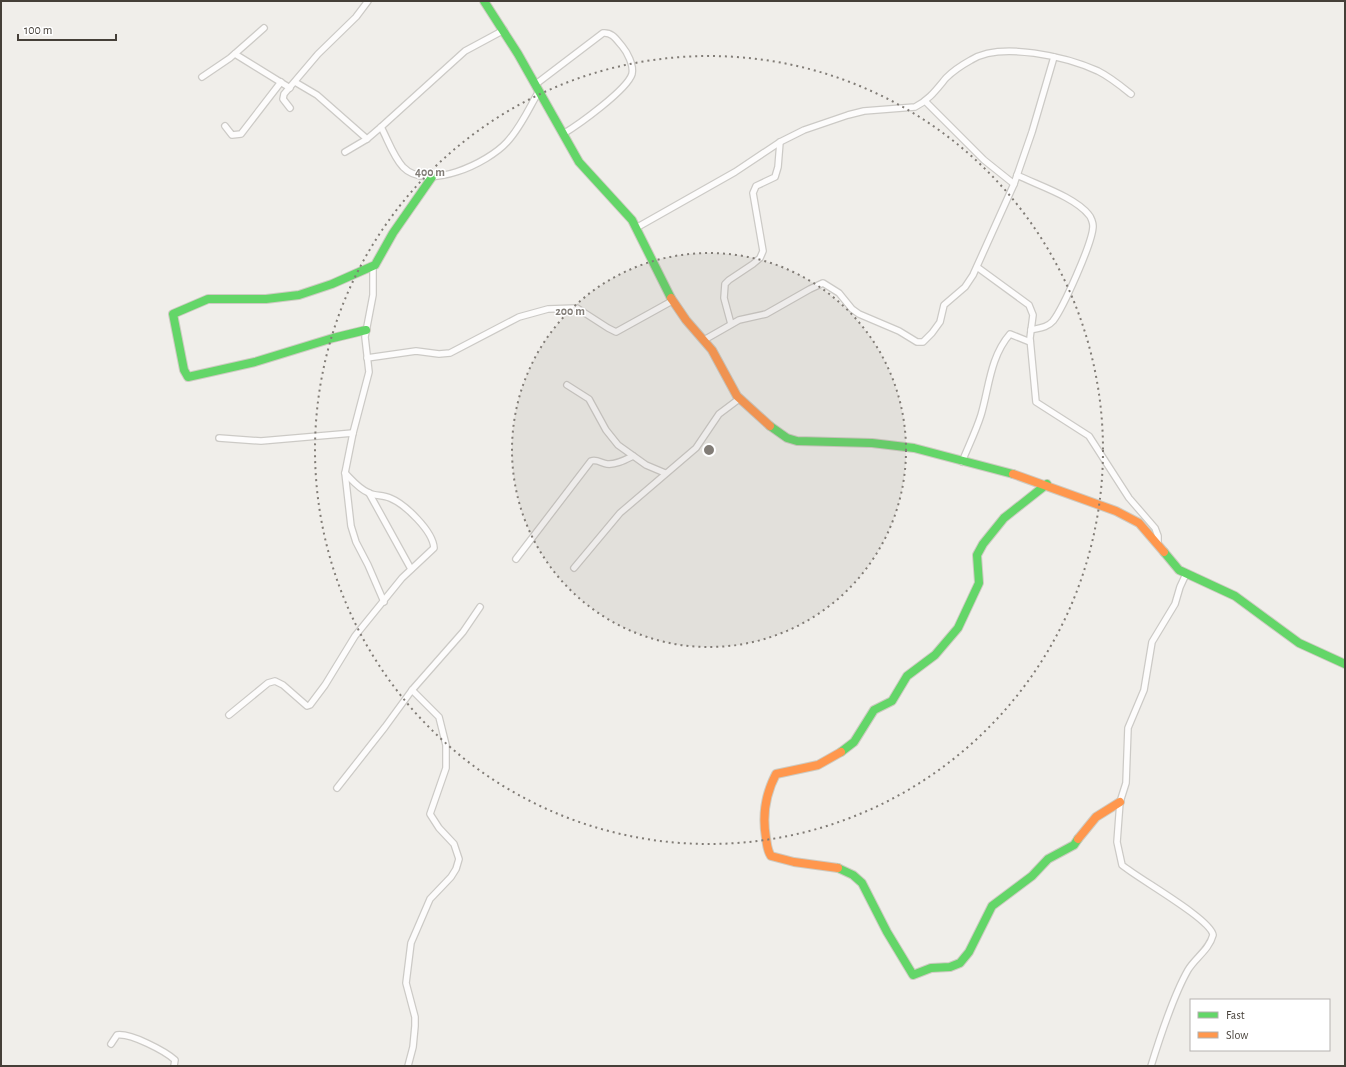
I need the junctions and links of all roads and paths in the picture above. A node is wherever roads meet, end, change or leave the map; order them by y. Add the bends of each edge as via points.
1 (368, 1) edge
2 (484, 1) edge
3 (264, 28) dead end
4 (504, 30) junction
5 (235, 54) junction
6 (1054, 57) junction
7 (202, 77) dead end
8 (281, 82) junction
9 (295, 82) junction
10 (290, 88) junction
11 (538, 88) junction
12 (1131, 94) dead end
13 (925, 101) junction
14 (290, 108) dead end
15 (225, 126) dead end
16 (381, 127) junction
17 (563, 134) junction
18 (367, 139) junction
19 (780, 142) junction
20 (345, 152) dead end
21 (1017, 175) junction
22 (432, 177) junction
23 (1014, 184) junction
24 (636, 228) junction
25 (373, 266) junction
26 (977, 267) junction
27 (672, 300) junction
28 (731, 324) junction
29 (366, 330) junction
30 (1030, 330) junction
31 (704, 340) junction
32 (1030, 342) junction
33 (367, 358) junction
34 (567, 385) dead end
35 (739, 399) junction
36 (353, 433) junction
37 (219, 438) dead end
38 (633, 456) junction
39 (962, 462) junction
40 (345, 473) junction
41 (665, 473) junction
42 (1047, 484) junction
43 (369, 493) junction
44 (1158, 542) junction
45 (516, 559) dead end
46 (574, 568) dead end
47 (411, 569) junction
48 (1186, 574) junction
49 (384, 602) junction
50 (480, 607) dead end
51 (1345, 664) edge
52 (412, 690) junction
53 (229, 715) dead end
54 (337, 788) dead end
55 (1120, 802) junction
56 (111, 1044) dead end
57 (174, 1066) edge
58 (408, 1066) edge
59 (1151, 1066) edge

1 - 9 street
2 - 4 street
3 - 5 street
4 - 11 street
4 - 16 street via 465,51
5 - 7 street
5 - 8 street
6 - 12 street via 1098,72
6 - 13 street via 1019,52 981,54 947,77
6 - 21 street
8 - 10 street
8 - 15 street via 241,134 232,135
9 - 10 street
9 - 18 street via 317,95
10 - 14 street via 283,98
11 - 17 street
11 - 17 street via 602,33 611,34 628,56 632,69 630,78 595,112
11 - 22 street via 514,133 499,150 474,166
13 - 19 street via 915,107 848,114
13 - 23 street via 984,160
16 - 18 street
16 - 22 street via 402,166 420,175
17 - 24 street via 580,163 618,203
18 - 20 street
19 - 24 street via 735,172
19 - 28 street via 775,177 756,186 752,193 763,246 762,255 746,270 724,284 724,298
21 - 23 street
21 - 30 street via 1080,206 1094,224 1082,261 1059,312 1046,327
22 - 25 street
23 - 26 street
24 - 27 street
25 - 29 street via 373,295
25 - 29 street via 299,295 266,299 208,299 173,314 184,370 188,377 255,362
26 - 28 street via 965,287 944,305 942,317 936,327 921,343 859,314 839,293 823,284 810,288 766,314
26 - 30 street via 1029,305 1033,315
27 - 31 street
27 - 33 street via 616,332 577,308 548,309 519,317 447,354 416,351
28 - 31 street
29 - 33 street
30 - 32 street
31 - 35 street
32 - 39 street via 1010,334 1000,349 992,367 981,417
32 - 44 street via 1036,402 1089,436 1129,498 1155,528
33 - 36 street via 369,372
34 - 38 street via 588,398 613,439
35 - 39 street via 764,422 793,440 897,445
35 - 41 street via 721,411 700,445
36 - 37 street via 261,441
36 - 40 street
38 - 41 street
38 - 45 street via 613,464 591,461
39 - 42 street
40 - 43 street
40 - 49 street via 351,526
41 - 46 street via 620,513
42 - 44 street via 1128,517 1139,523
42 - 55 street via 1004,518 983,544 977,555 979,583 958,628 935,655 907,676 892,701 874,710 851,745 837,756 818,765 776,774 768,790 764,808 763,824 768,850 771,856 781,860 835,867 856,877 862,883 913,975 927,969 950,967 960,963 969,952 992,906 1032,876 1048,859 1074,845 1096,817
43 - 47 street
43 - 47 street via 400,502 411,511 432,540 433,550
44 - 48 street via 1174,565
47 - 49 street
48 - 51 street via 1220,587 1299,643
48 - 55 street via 1174,606 1151,645 1144,690 1128,728 1126,783
49 - 53 street via 352,640 310,706 280,682 275,681 268,683
50 - 52 street via 463,632
52 - 54 street
52 - 58 street via 435,711 441,721 446,768 430,814 454,844 459,860 451,877 430,899 411,943 406,983 415,1026
55 - 59 street via 1117,842 1121,864 1204,923 1213,934 1201,955 1188,970
56 - 57 street via 115,1036 120,1034 141,1041 174,1059

